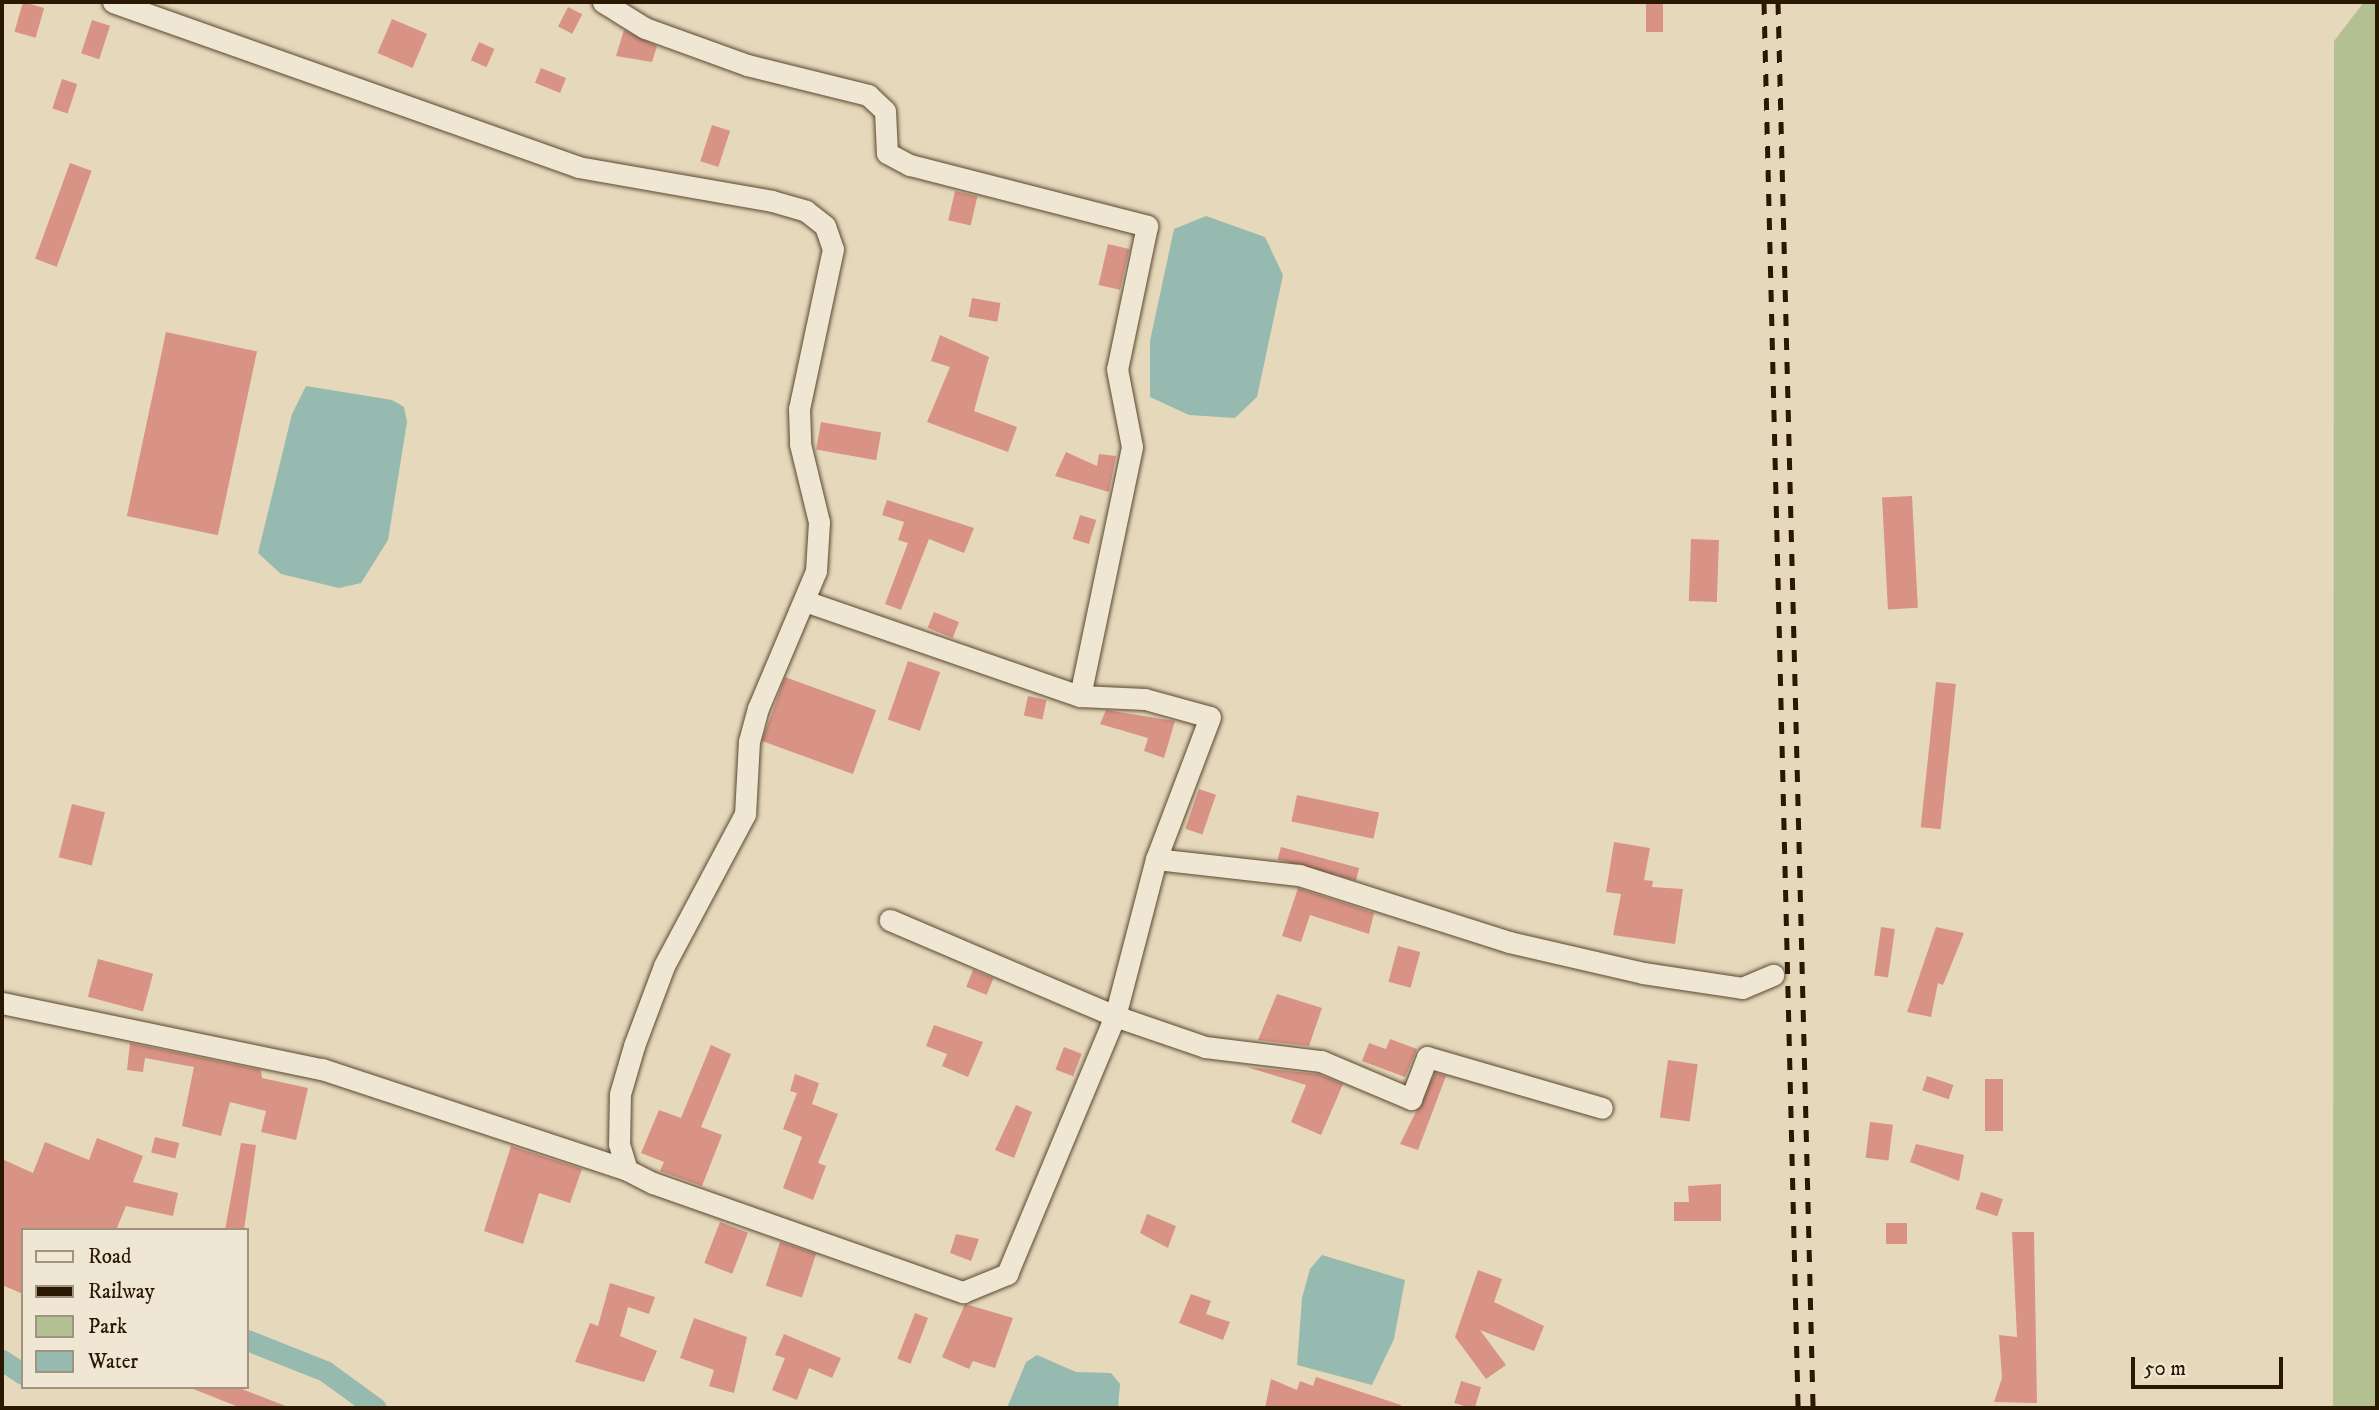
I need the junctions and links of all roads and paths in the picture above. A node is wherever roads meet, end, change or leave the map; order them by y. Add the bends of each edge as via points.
1 (113, 2) edge
2 (603, 2) edge
3 (806, 601) junction
4 (1080, 696) junction
5 (1156, 859) junction
6 (890, 920) dead end
7 (1773, 975) dead end
8 (2, 1003) edge
9 (1115, 1016) junction
10 (1602, 1108) dead end
11 (627, 1170) junction

1 - 3 street via 578,167 772,201 806,211 825,226 833,249 799,409 800,444 818,522 816,571
2 - 4 street via 645,28 747,65 868,95 885,111 887,153 910,165 1147,226 1117,369 1132,447
3 - 4 street
3 - 11 street via 758,708 749,741 745,814 664,966 634,1046 620,1094 619,1144
4 - 5 street via 1145,699 1209,717
5 - 7 street via 1299,875 1509,942 1643,973 1742,988
5 - 9 street
6 - 9 street
8 - 11 street via 322,1069
9 - 10 street via 1205,1046 1321,1061 1411,1099 1427,1057
9 - 11 street via 1007,1275 963,1292

